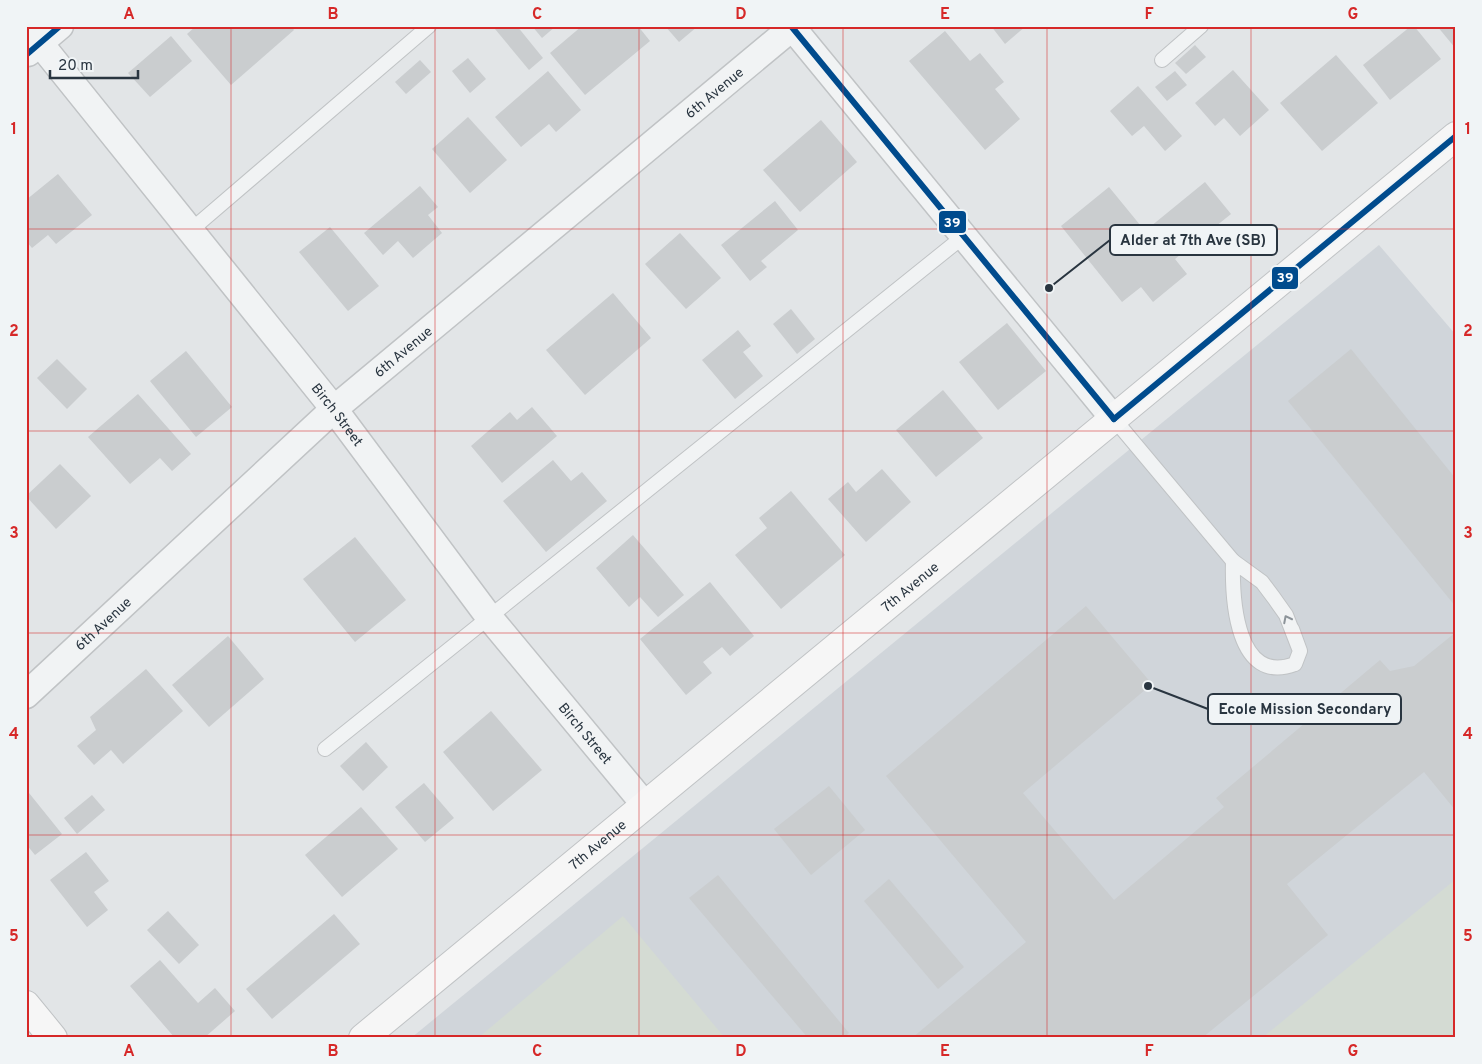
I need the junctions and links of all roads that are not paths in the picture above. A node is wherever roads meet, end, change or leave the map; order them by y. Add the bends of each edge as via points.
1 (60, 26) edge
2 (429, 26) edge
3 (1201, 26) edge
4 (793, 27) edge
5 (31, 41) edge
6 (1162, 60) dead end
7 (1456, 136) edge
8 (190, 232) junction
9 (964, 236) junction
10 (334, 409) junction
11 (1114, 419) junction
12 (1233, 561) junction
13 (489, 617) junction
14 (26, 695) edge
15 (325, 749) dead end
16 (645, 805) junction
17 (26, 1005) edge
18 (53, 1038) edge
19 (363, 1038) edge

1 - 5 street
2 - 8 lane
3 - 6 lane
4 - 9 street
4 - 10 street, 6th Avenue
5 - 8 street, Birch Street
7 - 11 street, 7th Avenue
8 - 10 street, Birch Street
9 - 11 street
9 - 13 lane
10 - 13 street, Birch Street
10 - 14 street, 6th Avenue
11 - 12 lane
11 - 16 street, 7th Avenue
12 -> 12 lane via 1236,617 1250,653 1266,666 1281,669 1295,664 1300,651 1286,615 1262,582
13 - 15 lane
13 - 16 street, Birch Street
16 - 19 street, 7th Avenue
17 - 18 street

